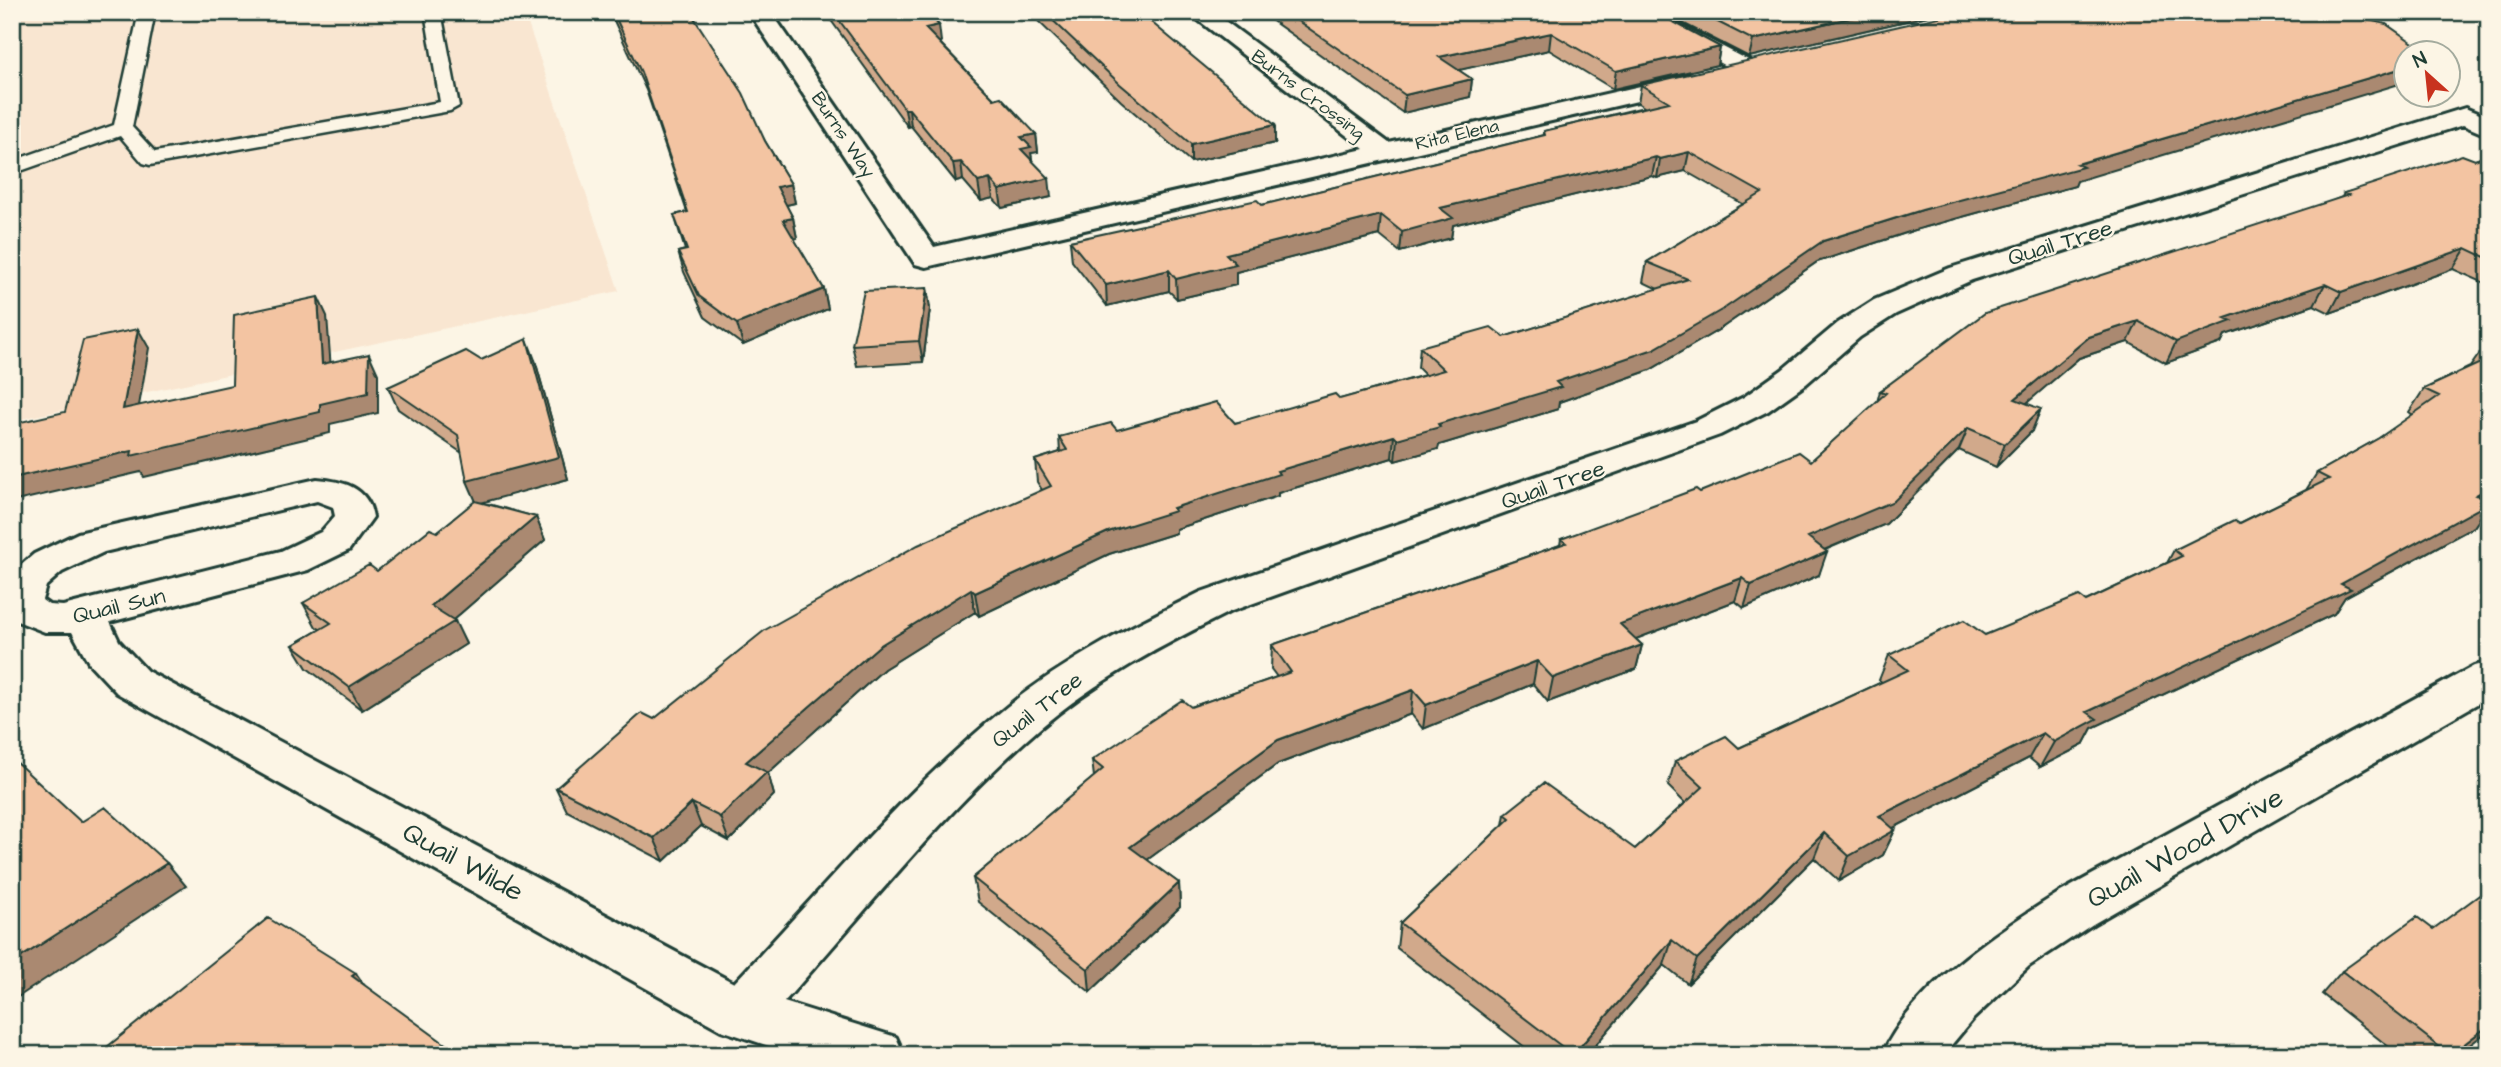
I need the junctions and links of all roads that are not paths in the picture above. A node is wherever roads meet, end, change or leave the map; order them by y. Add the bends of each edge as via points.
1 (147, 12) edge
2 (433, 12) edge
3 (760, 12) edge
4 (1199, 12) edge
5 (1638, 12) edge
6 (1775, 62) edge
7 (1748, 69) junction
8 (2477, 122) edge
9 (123, 128) junction
10 (1384, 152) junction
11 (12, 168) edge
12 (926, 258) joint
13 (88, 616) junction
14 (2489, 677) edge
15 (740, 1013) junction
16 (877, 1055) edge
17 (1909, 1055) edge

1 - 9 lane
2 - 9 lane via 450,106 150,159
3 - 12 street, Burns Way
4 - 10 street, Burns Crossing
5 - 7 street
6 - 7 street, Rita Elena
7 - 10 street, Rita Elena
8 - 15 street, Quail Tree via 1961,274 1885,307 1756,404 1708,428 1215,603 1150,634 1025,716 965,769
9 - 11 lane
10 - 12 street, Rita Elena
13 - 13 street, Quail Sun via 316,552 347,529 354,506 334,492 297,493 92,542 48,563 23,591 21,603 28,613 43,619
13 - 15 street, Quail Wilde via 91,634 104,654 132,682
14 - 17 street, Quail Wood Drive via 2075,909 2011,950 1954,1002
15 - 16 street, Quail Wilde

